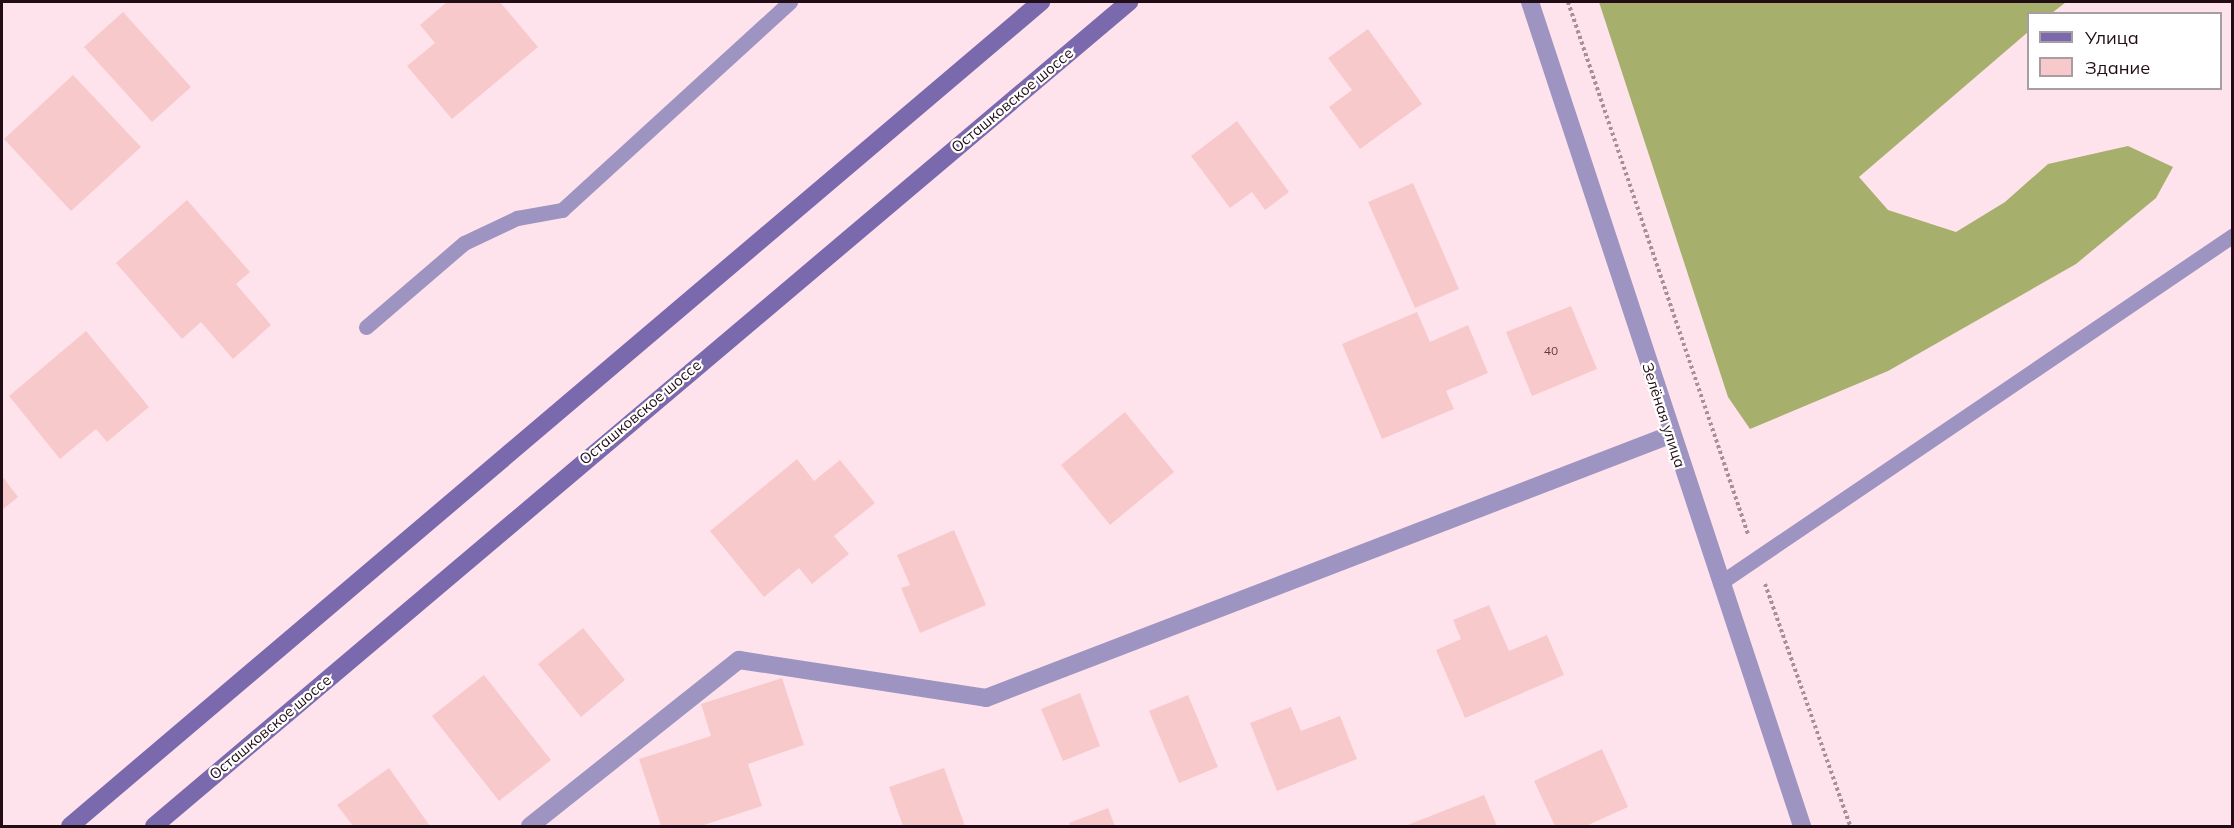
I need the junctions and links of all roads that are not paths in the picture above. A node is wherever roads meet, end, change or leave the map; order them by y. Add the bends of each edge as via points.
1 (790, 2) edge
2 (1041, 2) edge
3 (1129, 2) edge
4 (1530, 2) edge
5 (2232, 236) edge
6 (366, 327) dead end
7 (1670, 435) junction
8 (1720, 584) junction
9 (70, 826) edge
10 (154, 826) edge
11 (530, 826) edge
12 (1802, 826) edge

1 - 6 lane via 562,210 517,218 464,243
2 - 9 main road
3 - 10 main road, Осташковское шоссе
4 - 7 street, Зелёная улица
5 - 8 lane
7 - 8 street, Зелёная улица
7 - 11 street via 986,698 739,660
8 - 12 street, Зелёная улица

